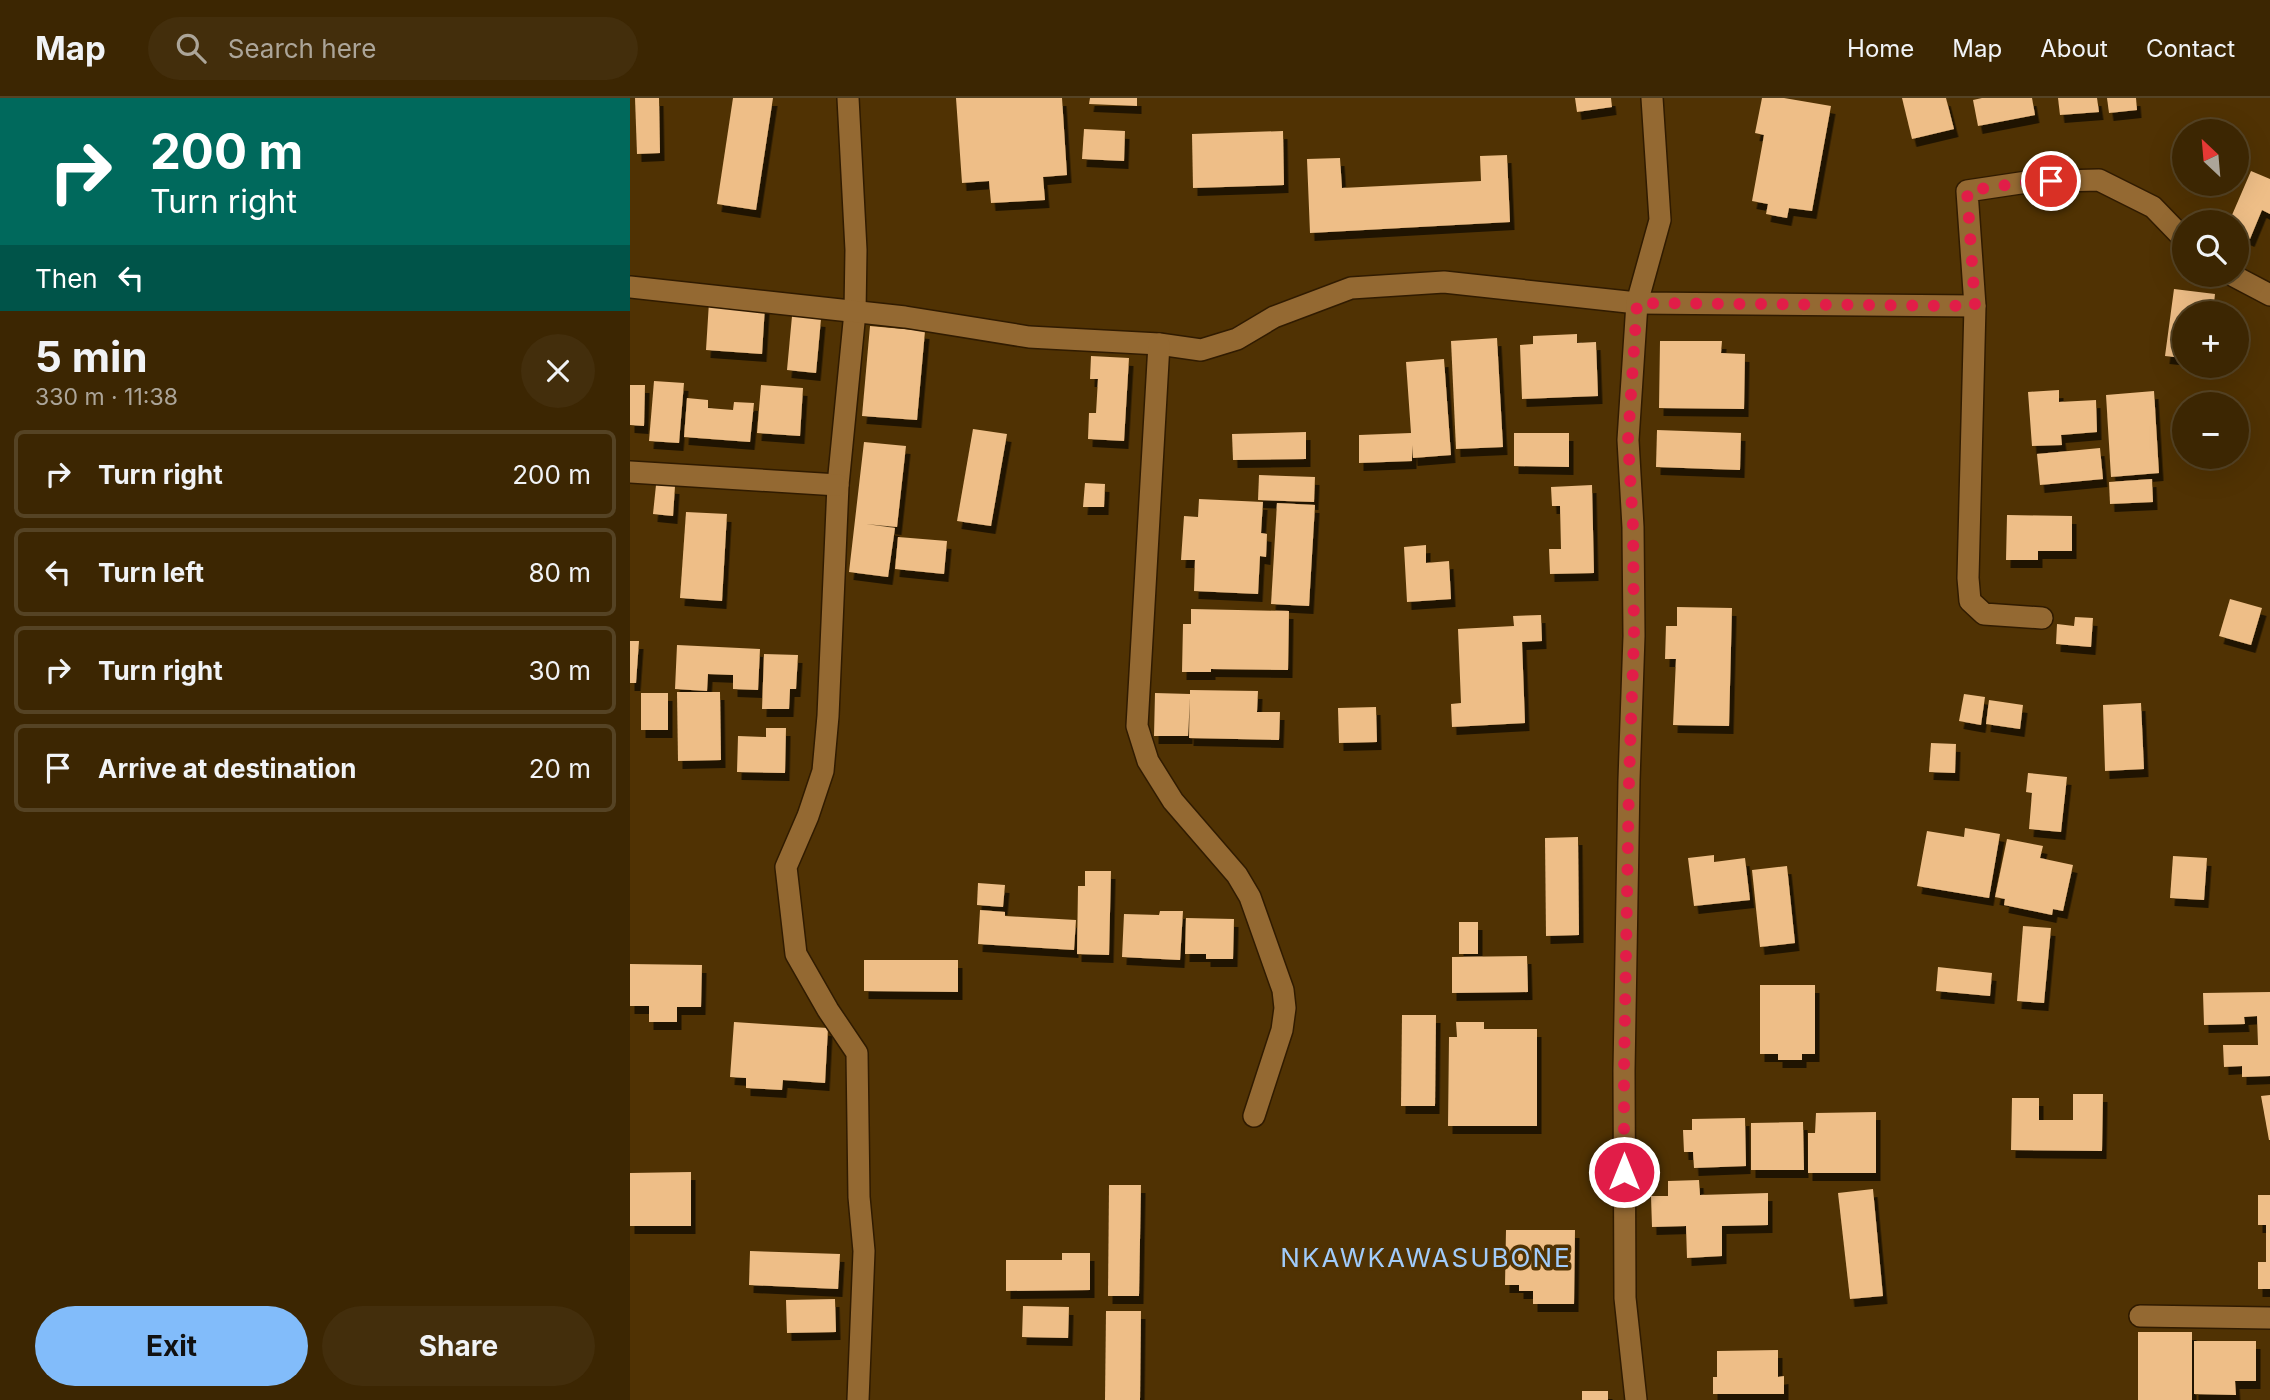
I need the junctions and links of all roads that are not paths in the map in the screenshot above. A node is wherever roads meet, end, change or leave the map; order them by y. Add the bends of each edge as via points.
1 (848, 98) edge
2 (1652, 98) edge
3 (2172, 227) edge
4 (2249, 284) edge
5 (630, 287) edge
6 (2270, 295) edge
7 (1637, 303) junction
8 (1975, 306) junction
9 (855, 312) junction
10 (1160, 344) junction
11 (630, 472) edge
12 (838, 485) junction
13 (2042, 618) dead end
14 (1254, 1116) dead end
15 (2140, 1316) dead end
16 (2270, 1318) edge
17 (858, 1400) edge
18 (1636, 1400) edge

1 - 9 street
2 - 7 street via 1660,220
3 - 8 street via 2152,207 2099,180 2027,182 1967,191
4 - 6 street
5 - 9 street
7 - 8 street
7 - 10 street via 1444,282 1351,288 1201,350
7 - 18 street via 1628,440 1634,636 1624,1071 1625,1298
8 - 13 street via 1970,601 1984,614
9 - 10 street via 1029,337
9 - 12 street
10 - 14 street via 1137,726 1148,761 1173,801 1237,875 1250,897 1283,990 1282,1030
11 - 12 street
12 - 17 street via 823,771 786,867 796,954 857,1053 864,1251
15 - 16 street

